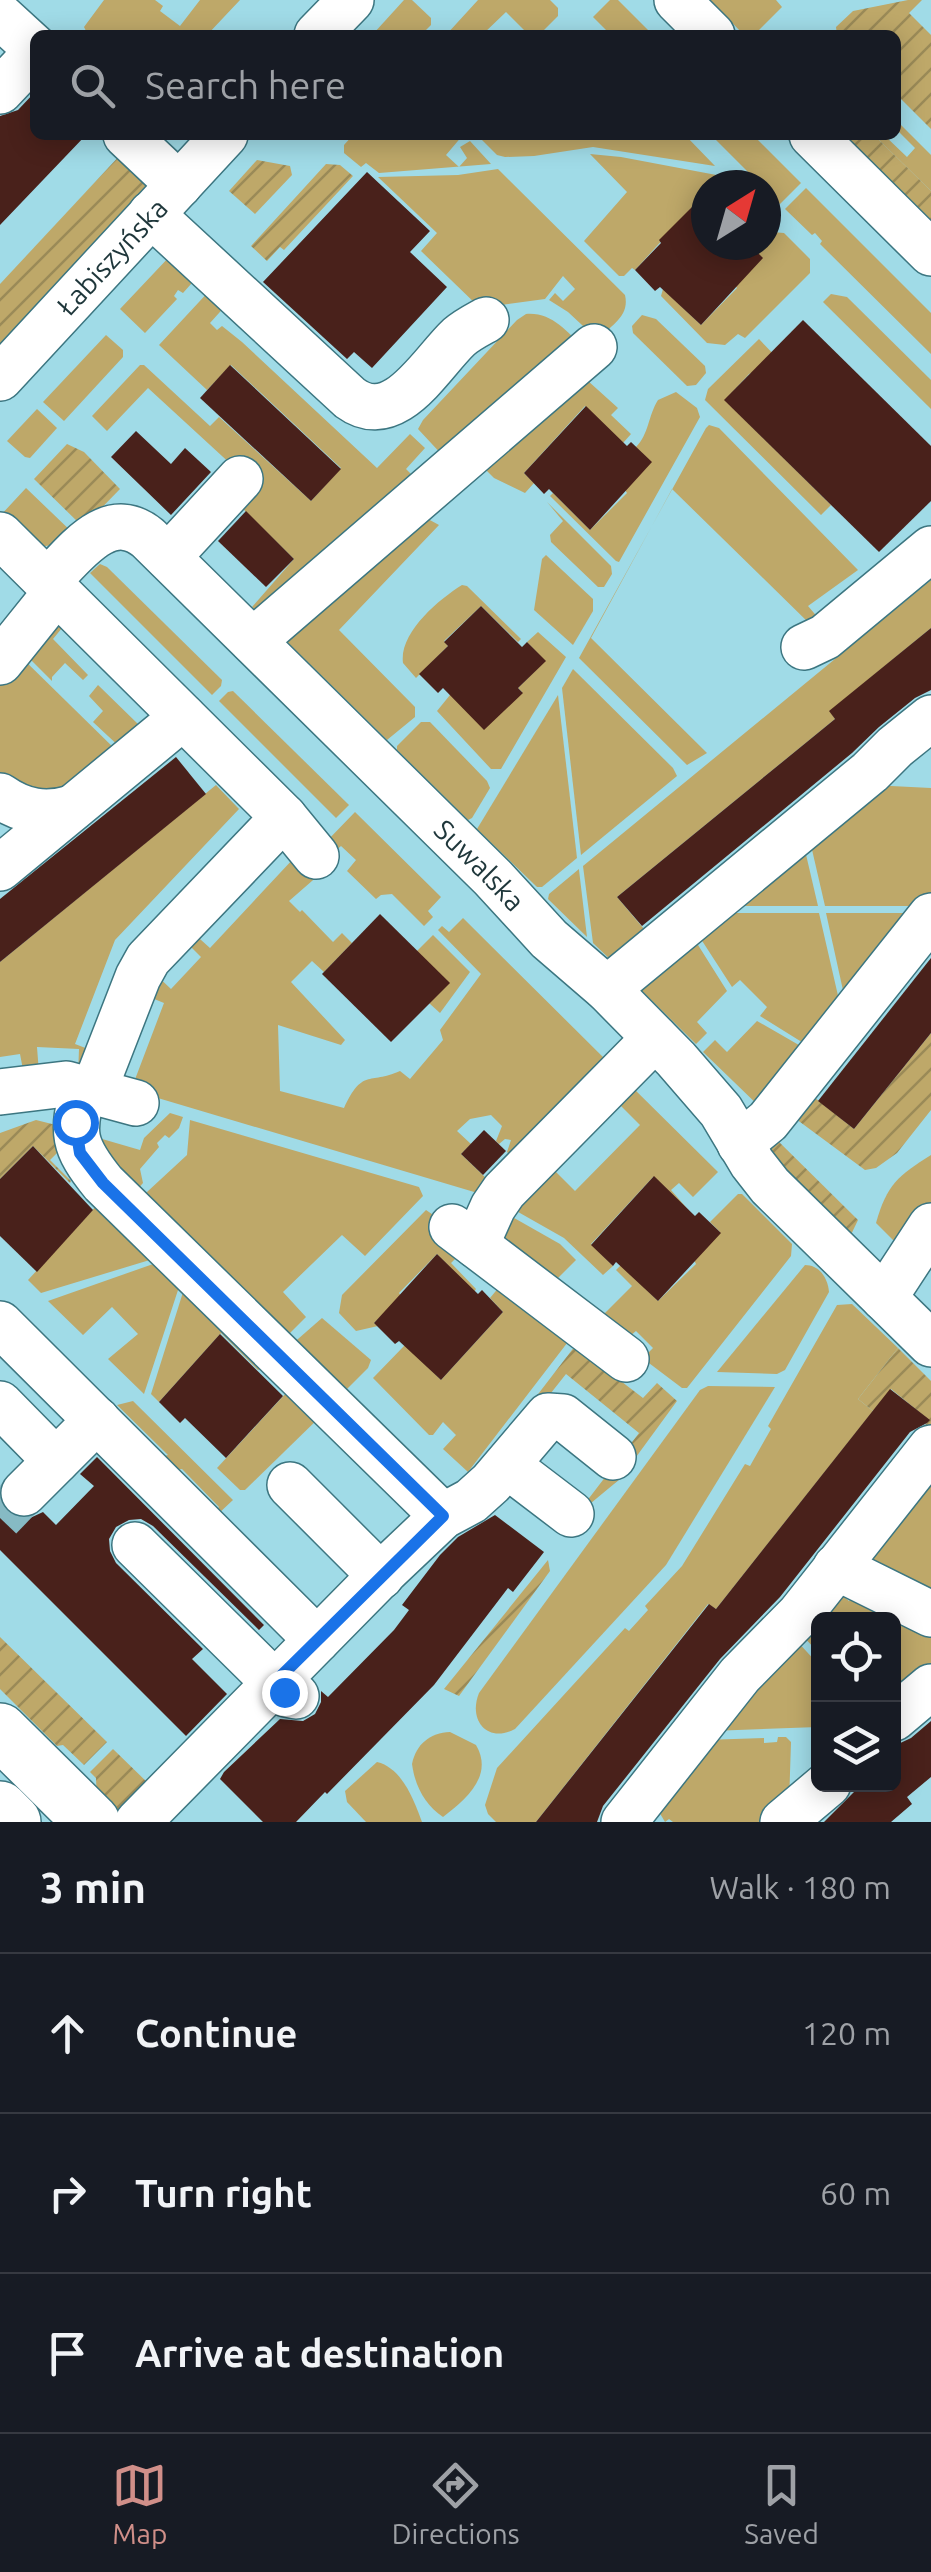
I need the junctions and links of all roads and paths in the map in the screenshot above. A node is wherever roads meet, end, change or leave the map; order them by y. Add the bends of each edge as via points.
1 (351, 0) edge
2 (677, 0) edge
3 (0, 16) edge
4 (322, 30) edge
5 (707, 30) edge
6 (30, 46) edge
7 (30, 57) edge
8 (0, 91) edge
9 (129, 140) edge
10 (219, 140) edge
11 (817, 140) edge
12 (165, 199) junction
13 (931, 253) edge
14 (486, 320) dead end
15 (594, 347) dead end
16 (0, 378) edge
17 (240, 480) dead end
18 (0, 535) edge
19 (931, 549) edge
20 (168, 557) junction
21 (47, 596) junction
22 (253, 641) junction
23 (804, 648) dead end
24 (0, 662) edge
25 (184, 717) junction
26 (931, 718) edge
27 (0, 796) edge
28 (72, 808) junction
29 (284, 816) junction
30 (316, 856) dead end
31 (0, 868) edge
32 (931, 916) edge
33 (606, 989) junction
34 (655, 1038) junction
35 (0, 1092) edge
36 (105, 1093) junction
37 (740, 1144) junction
38 (931, 1226) edge
39 (884, 1298) junction
40 (0, 1324) edge
41 (931, 1344) edge
42 (626, 1358) dead end
43 (0, 1404) edge
44 (96, 1420) junction
45 (931, 1448) edge
46 (613, 1457) dead end
47 (56, 1461) junction
48 (508, 1466) junction
49 (290, 1485) dead end
50 (24, 1493) tunnel mouth
51 (571, 1514) dead end
52 (443, 1516) junction
53 (198, 1520) junction
54 (836, 1567) junction
55 (380, 1576) junction
56 (931, 1614) edge
57 (317, 1640) junction
58 (931, 1686) edge
59 (290, 1687) junction
60 (901, 1712) edge
61 (0, 1730) edge
62 (818, 1792) edge
63 (0, 1810) edge
64 (638, 1816) edge
65 (13, 1822) edge
66 (92, 1822) edge
67 (138, 1822) edge
68 (782, 1822) edge

1 - 4 street
2 - 5 street
3 - 6 street
7 - 8 street
9 - 12 street
10 - 12 street, Łabiszyńska
11 - 13 street
12 - 14 street via 350,398 365,406 397,402 458,338
12 - 16 street, Łabiszyńska
15 - 22 street
17 - 20 street
18 - 21 street
19 - 23 street
20 - 21 street, Suwalska via 140,531 114,526 91,538
20 - 22 street, Suwalska
21 - 24 street
21 - 25 street
22 - 33 street, Suwalska
25 - 28 street
25 - 29 street
26 - 33 street
27 - 28 street via 34,812
28 - 31 street
29 - 30 street
29 - 36 street via 148,959
32 - 37 street via 768,1121
33 - 34 street, Suwalska
34 - 37 street, Suwalska via 704,1089
34 - 42 street via 464,1236
35 - 36 street via 48,1084
36 - 52 street via 76,1114 84,1160
37 - 39 street, Suwalska via 770,1186
38 - 39 street
39 - 41 street, Suwalska
40 - 44 street
43 - 47 street
44 - 47 street
44 - 53 street
45 - 54 street
46 - 48 street via 563,1417 551,1415
47 - 50 street
48 - 51 street
48 - 52 street via 475,1498
49 - 55 street
52 - 55 street
53 - 57 street
53 - 59 street via 145,1554
54 - 56 street
54 - 64 street via 789,1627 740,1674
55 - 57 street
57 - 59 street
58 - 60 street
59 - 67 street
61 - 66 main road
62 - 68 street
63 - 65 main road

